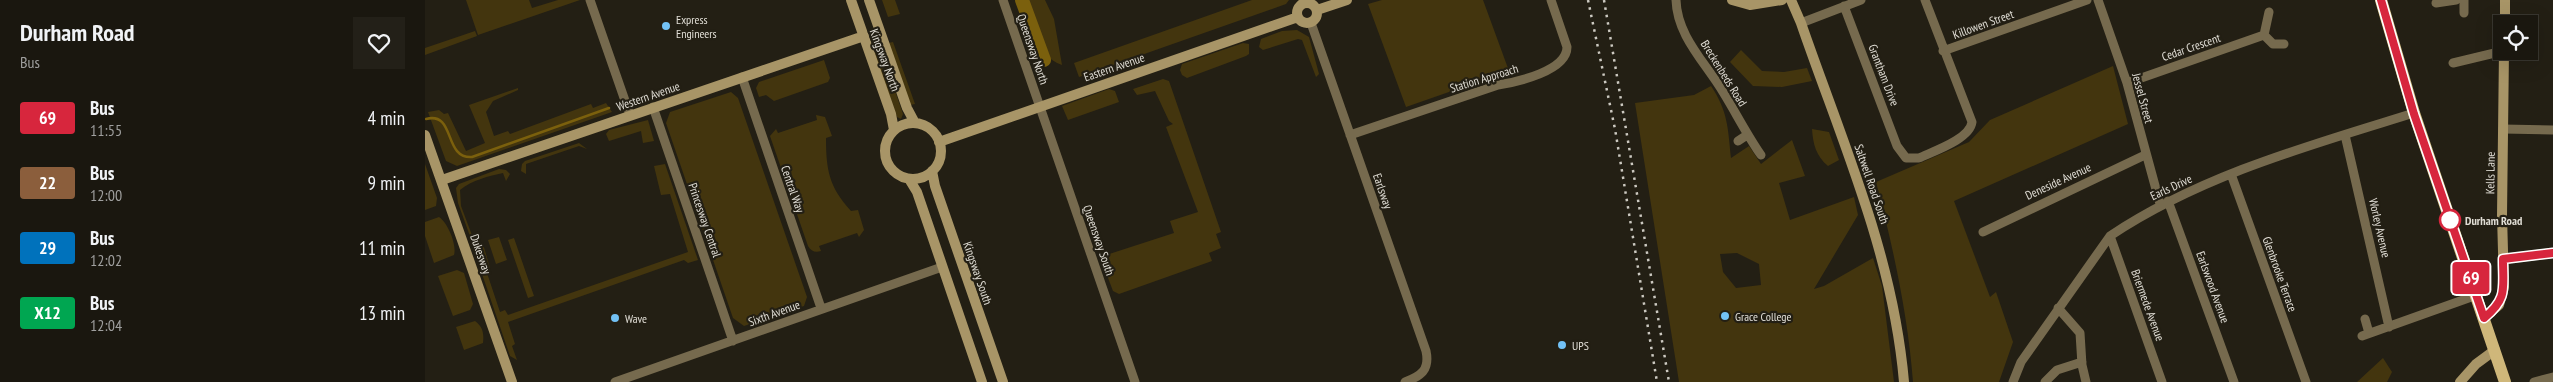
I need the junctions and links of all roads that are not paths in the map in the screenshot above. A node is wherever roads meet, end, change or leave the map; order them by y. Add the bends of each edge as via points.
1 (590, 0) edge
2 (851, 0) edge
3 (869, 0) edge
4 (1003, 0) edge
5 (1347, 0) edge
6 (1551, 0) edge
7 (1676, 0) edge
8 (1732, 0) edge
9 (1782, 0) edge
10 (1791, 0) edge
11 (1861, 0) edge
12 (1925, 0) edge
13 (2087, 0) edge
14 (2098, 0) edge
15 (2381, 0) edge
16 (2455, 0) edge
17 (2464, 0) edge
18 (2505, 0) edge
19 (1304, 2) edge
20 (2436, 3) dead end
21 (1844, 6) junction
22 (1317, 10) junction
23 (2269, 12) dead end
24 (2464, 13) dead end
25 (2505, 15) edge
26 (1298, 17) junction
27 (1311, 22) junction
28 (1801, 22) junction
29 (879, 29) junction
30 (2265, 35) junction
31 (864, 36) junction
32 (2284, 44) dead end
33 (1943, 51) junction
34 (870, 54) junction
35 (2493, 54) edge
36 (2504, 60) edge
37 (2453, 63) dead end
38 (742, 77) junction
39 (2127, 84) junction
40 (1041, 106) junction
41 (653, 108) junction
42 (2414, 114) junction
43 (630, 115) junction
44 (915, 123) junction
45 (2503, 129) junction
46 (894, 130) junction
47 (2553, 130) edge
48 (425, 135) edge
49 (1350, 135) junction
50 (1747, 135) junction
51 (2345, 135) junction
52 (1738, 141) dead end
53 (939, 142) junction
54 (2145, 155) junction
55 (1761, 156) dead end
56 (932, 171) junction
57 (2231, 174) junction
58 (909, 179) junction
59 (442, 180) junction
60 (2164, 202) junction
61 (1983, 232) dead end
62 (2110, 236) junction
63 (2553, 253) edge
64 (2503, 259) junction
65 (942, 267) junction
66 (2477, 295) junction
67 (821, 308) junction
68 (2058, 308) junction
69 (2484, 318) junction
70 (2365, 319) dead end
71 (2389, 327) junction
72 (733, 341) junction
73 (2495, 350) junction
74 (2082, 362) junction
75 (2553, 377) edge
76 (511, 382) edge
77 (615, 382) edge
78 (982, 382) edge
79 (1003, 382) edge
80 (1135, 382) edge
81 (1405, 382) edge
82 (1904, 382) edge
83 (2013, 382) edge
84 (2045, 382) edge
85 (2086, 382) edge
86 (2162, 382) edge
87 (2234, 382) edge
88 (2306, 382) edge
89 (2459, 382) edge
90 (2505, 382) edge
91 (2534, 382) edge

1 - 43 street
2 - 31 street, Kingsway North
3 - 29 street, Kingsway North
4 - 40 street, Queensway North
5 - 22 street
6 - 49 street, Station Approach via 1567,47 1562,62 1521,81 1498,85
7 - 50 street, Breckenbeds Road via 1677,17 1686,36
8 - 9 street via 1750,5
10 - 28 street, Saltwell Road South
11 - 21 street
12 - 33 street
13 - 33 street, Killowen Street
14 - 39 street, Jessel Street
15 - 42 main road
16 - 20 street
17 - 24 street
18 - 25 street
19 - 22 street via 1314,5
19 - 26 street via 1298,10
21 - 28 street
21 - 33 street, Grantham Drive via 1902,153 1907,158 1919,158 1965,135 1971,128 1972,122
22 - 27 street via 1316,19
23 - 30 street
26 - 27 street via 1305,23
26 - 40 street, Eastern Avenue
27 - 49 street, Earlsway
28 - 82 street, Saltwell Road South via 1862,190 1885,267 1897,324
29 - 34 street via 871,37
29 - 44 street, Kingsway North
30 - 32 street via 2273,44
30 - 39 street, Cedar Crescent
31 - 34 street, Kingsway North
31 - 38 street, Western Avenue
34 - 46 street, Kingsway North
35 - 37 street
36 - 45 street, Kells Lane
38 - 41 street, Western Avenue
38 - 67 street, Central Way
39 - 54 street, Jessel Street
40 - 53 street, Eastern Avenue
40 - 80 street, Queensway South
41 - 43 street, Western Avenue
41 - 72 street, Princesway Central
42 - 51 street, Earls Drive
42 - 66 main road
43 - 59 street, Western Avenue
44 - 46 street
44 - 53 street via 931,130
45 - 47 street
45 - 64 street, Kells Lane
46 - 58 street via 885,143 886,160 895,173
48 - 59 street, Dukesway
49 - 81 street, Earlsway via 1428,361 1421,376
50 - 52 street
50 - 55 street, Breckenbeds Road
51 - 57 street, Earls Drive
51 - 71 street, Worley Avenue
53 - 56 street via 940,158
54 - 60 street, Jessel Street
54 - 61 street, Deneside Avenue
56 - 58 street
56 - 79 street, Kingsway South
57 - 60 street, Earls Drive
57 - 88 street, Glenbrooke Terrace
58 - 65 street via 917,192
59 - 76 street, Dukesway
60 - 62 street, Earls Drive
60 - 87 street, Earlswood Avenue
62 - 68 street, Earls Drive
62 - 86 street, Briermede Avenue
63 - 64 street
64 - 69 street, Kells Lane via 2502,299
65 - 67 street, Sixth Avenue
65 - 78 street
66 - 69 main road
66 - 71 street
67 - 72 street, Sixth Avenue
68 - 74 street via 2079,333
68 - 83 street, Earls Drive via 2021,362
69 - 73 main road
70 - 71 street via 2365,335
72 - 77 street, Sixth Avenue
73 - 89 street
73 - 90 main road
74 - 84 street via 2057,370
74 - 85 street
75 - 91 street

